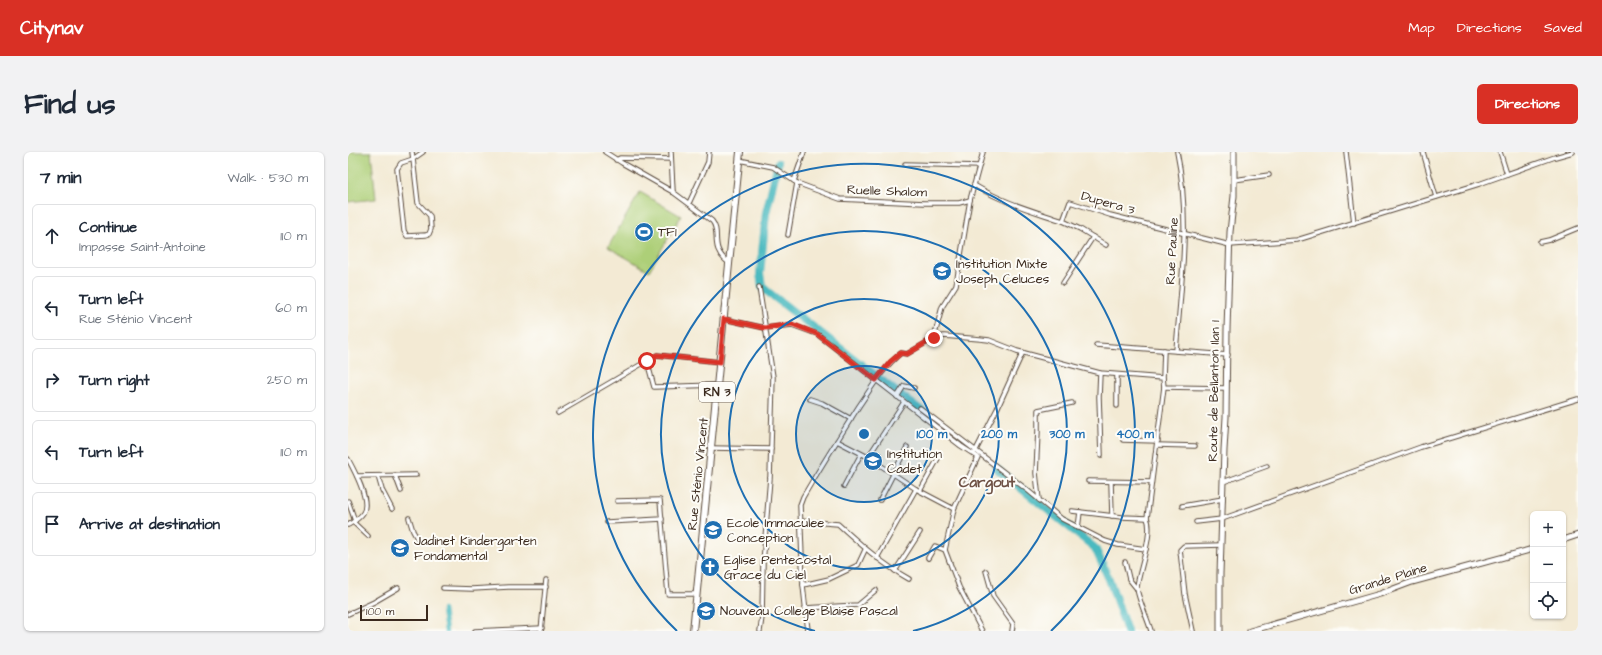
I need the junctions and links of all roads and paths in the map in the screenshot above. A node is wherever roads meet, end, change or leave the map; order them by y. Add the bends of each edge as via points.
1 (412, 152) edge
2 (423, 152) edge
3 (605, 152) edge
4 (671, 152) edge
5 (709, 152) edge
6 (740, 152) edge
7 (804, 152) edge
8 (982, 152) edge
9 (1176, 152) edge
10 (1234, 152) edge
11 (1346, 152) edge
12 (1423, 152) edge
13 (1500, 152) edge
14 (1573, 152) edge
15 (414, 159) junction
16 (671, 159) junction
17 (616, 160) junction
18 (739, 160) junction
19 (905, 164) dead end
20 (979, 166) junction
21 (1507, 174) junction
22 (1269, 176) dead end
23 (1234, 180) junction
24 (796, 182) junction
25 (974, 185) junction
26 (673, 192) junction
27 (1436, 197) junction
28 (970, 200) junction
29 (689, 203) junction
30 (1063, 221) junction
31 (1354, 222) junction
32 (1578, 228) edge
33 (788, 235) dead end
34 (1185, 235) junction
35 (1093, 237) junction
36 (1540, 242) dead end
37 (1106, 245) dead end
38 (1230, 245) junction
39 (729, 262) junction
40 (1063, 283) dead end
41 (758, 287) dead end
42 (724, 319) junction
43 (765, 328) junction
44 (934, 338) junction
45 (1096, 345) dead end
46 (1164, 350) junction
47 (1176, 351) junction
48 (1023, 352) junction
49 (1228, 355) junction
50 (647, 361) junction
51 (720, 362) junction
52 (1100, 373) junction
53 (1117, 375) junction
54 (878, 378) junction
55 (1163, 378) junction
56 (718, 385) junction
57 (1164, 387) junction
58 (914, 388) dead end
59 (1225, 388) junction
60 (898, 395) junction
61 (810, 399) dead end
62 (1578, 399) edge
63 (904, 402) junction
64 (1072, 404) dead end
65 (1117, 406) dead end
66 (920, 408) dead end
67 (558, 413) dead end
68 (851, 419) junction
69 (1123, 440) dead end
70 (837, 441) junction
71 (1157, 443) junction
72 (962, 444) junction
73 (1195, 446) dead end
74 (908, 447) dead end
75 (712, 448) junction
76 (771, 449) junction
77 (974, 453) junction
78 (862, 454) junction
79 (940, 455) dead end
80 (1101, 455) dead end
81 (868, 457) junction
82 (348, 459) edge
83 (1267, 466) dead end
84 (894, 474) junction
85 (396, 475) junction
86 (416, 475) dead end
87 (357, 476) junction
88 (378, 476) junction
89 (1088, 480) dead end
90 (1111, 482) junction
91 (1151, 482) junction
92 (1223, 482) junction
93 (844, 486) dead end
94 (918, 490) junction
95 (402, 491) dead end
96 (880, 500) dead end
97 (1039, 500) junction
98 (1223, 500) junction
99 (348, 501) edge
100 (617, 501) dead end
101 (1182, 506) dead end
102 (392, 509) dead end
103 (954, 509) junction
104 (1072, 511) dead end
105 (1080, 512) junction
106 (1112, 516) junction
107 (409, 518) dead end
108 (1147, 518) junction
109 (1222, 519) junction
110 (662, 520) junction
111 (354, 521) junction
112 (800, 521) junction
113 (608, 522) dead end
114 (1196, 522) dead end
115 (348, 526) edge
116 (1078, 528) junction
117 (920, 532) dead end
118 (1578, 535) edge
119 (368, 536) dead end
120 (1566, 539) edge
121 (419, 542) dead end
122 (1221, 545) junction
123 (1146, 549) junction
124 (866, 550) junction
125 (945, 550) junction
126 (1530, 550) edge
127 (877, 558) junction
128 (928, 558) dead end
129 (1125, 562) dead end
130 (895, 571) junction
131 (986, 571) dead end
132 (909, 579) dead end
133 (546, 580) dead end
134 (803, 585) junction
135 (546, 587) junction
136 (398, 588) dead end
137 (443, 588) dead end
138 (1137, 589) junction
139 (876, 590) dead end
140 (696, 594) junction
141 (805, 608) junction
142 (348, 614) edge
143 (541, 629) edge
144 (475, 631) edge
145 (692, 631) edge
146 (760, 631) edge
147 (808, 631) edge
148 (982, 631) edge
149 (1012, 631) edge
150 (1152, 631) edge
151 (1193, 631) edge
152 (1220, 631) edge
153 (1250, 631) edge

1 - 15 street
2 - 15 street
3 - 17 street
4 - 16 street
5 - 29 street via 708,162
6 - 18 main road, Rue Sténio Vincent / RN 3
7 - 24 street
8 - 20 street
9 - 34 street, Rue Pauline via 1182,184
10 - 23 street, Route de Bellanton Ilan 1
11 - 31 street
12 - 27 street
13 - 21 street
14 - 21 street, Dupera 3
15 - 15 street via 418,203 430,216 431,229 429,234 411,237 404,231 397,169 400,164
16 - 17 street
16 - 26 street
17 - 26 street
18 - 24 street, Ruelle Shalom via 777,170
18 - 39 main road, Rue Sténio Vincent / RN 3
19 - 20 street
20 - 25 street
21 - 27 street, Dupera 3
22 - 23 street
23 - 38 street, Route de Bellanton Ilan 1
24 - 28 street, Ruelle Shalom via 840,199 959,203
24 - 33 street
25 - 28 street
25 - 30 street via 1011,204
26 - 29 street
27 - 31 street, Dupera 3
28 - 44 street via 956,285 942,307
29 - 39 street via 714,223 718,250
30 - 34 street, Dupera 3 via 1070,202 1110,216
30 - 35 street
31 - 38 street, Dupera 3 via 1297,240
32 - 36 street
34 - 38 street, Dupera 3
34 - 47 street, Rue Pauline
35 - 37 street
35 - 40 street
38 - 49 street, Route de Bellanton Ilan 1
39 - 42 main road, Rue Sténio Vincent / RN 3
41 - 43 street
42 - 43 street
42 - 51 main road, Rue Sténio Vincent / RN 3
43 - 54 street via 792,324 817,334
43 - 76 street via 773,377
44 - 48 street via 944,336 989,340
44 - 54 street via 907,354 901,353 890,362
45 - 46 street
46 - 47 street
46 - 55 street
47 - 49 street
48 - 52 street
48 - 77 street
49 - 59 street, Route de Bellanton Ilan 1
50 - 51 street via 657,355
50 - 56 street via 654,387
50 - 67 street
51 - 56 main road, Rue Sténio Vincent / RN 3
52 - 53 street
52 - 80 street
53 - 55 street
53 - 65 street
54 - 60 street
54 - 68 street
55 - 57 street
56 - 75 main road, Rue Sténio Vincent / RN 3
57 - 59 street
57 - 71 street
58 - 60 street via 904,386
59 - 92 street, Route de Bellanton Ilan 1
60 - 63 street
61 - 68 street
62 - 109 street via 1421,447
63 - 72 street
63 - 81 street
64 - 97 street via 1038,410 1036,473
66 - 72 street
68 - 70 street
69 - 71 street
70 - 78 street
70 - 112 street via 803,497
71 - 73 street
71 - 91 street
72 - 77 street
74 - 84 street
75 - 76 street
75 - 140 main road, Rue Sténio Vincent / RN 3
76 - 146 street
77 - 97 street
77 - 103 street via 978,457
78 - 81 street
78 - 93 street
79 - 94 street
81 - 84 street
82 - 87 street
83 - 92 street
84 - 94 street
84 - 96 street
85 - 86 street
85 - 88 street
85 - 95 street
87 - 88 street
87 - 111 street via 365,507 364,512
88 - 102 street
89 - 90 street
90 - 91 street
90 - 106 street
91 - 108 street
92 - 98 street, Route de Bellanton Ilan 1
94 - 103 street
94 - 127 street
97 - 116 street via 1062,519
98 - 101 street
98 - 109 street, Route de Bellanton Ilan 1
99 - 111 street
100 - 110 street via 659,499
103 - 125 street
104 - 105 street
105 - 106 street
105 - 116 street
106 - 108 street
107 - 121 street
108 - 123 street via 1149,523
109 - 114 street
109 - 122 street, Route de Bellanton Ilan 1
110 - 113 street
110 - 140 street via 668,594
111 - 115 street
111 - 119 street
112 - 124 street via 838,524
112 - 134 street
116 - 123 street via 1105,541
117 - 130 street
118 - 120 street
122 - 151 street via 1184,546 1180,550 1185,594
122 - 152 street, Route de Bellanton Ilan 1
123 - 138 street
124 - 127 street
124 - 134 street via 858,565 829,579
125 - 128 street via 935,546
125 - 148 street via 959,587
126 - 153 street, Grande Plaine
127 - 130 street
129 - 138 street via 1129,579
130 - 132 street
131 - 149 street via 993,596 1013,624
133 - 135 street
134 - 141 street
135 - 137 street via 508,586 472,590
135 - 143 street
136 - 142 street
138 - 150 street
139 - 141 street via 858,605
140 - 145 main road, Rue Sténio Vincent / RN 3
141 - 147 street
143 - 144 street

